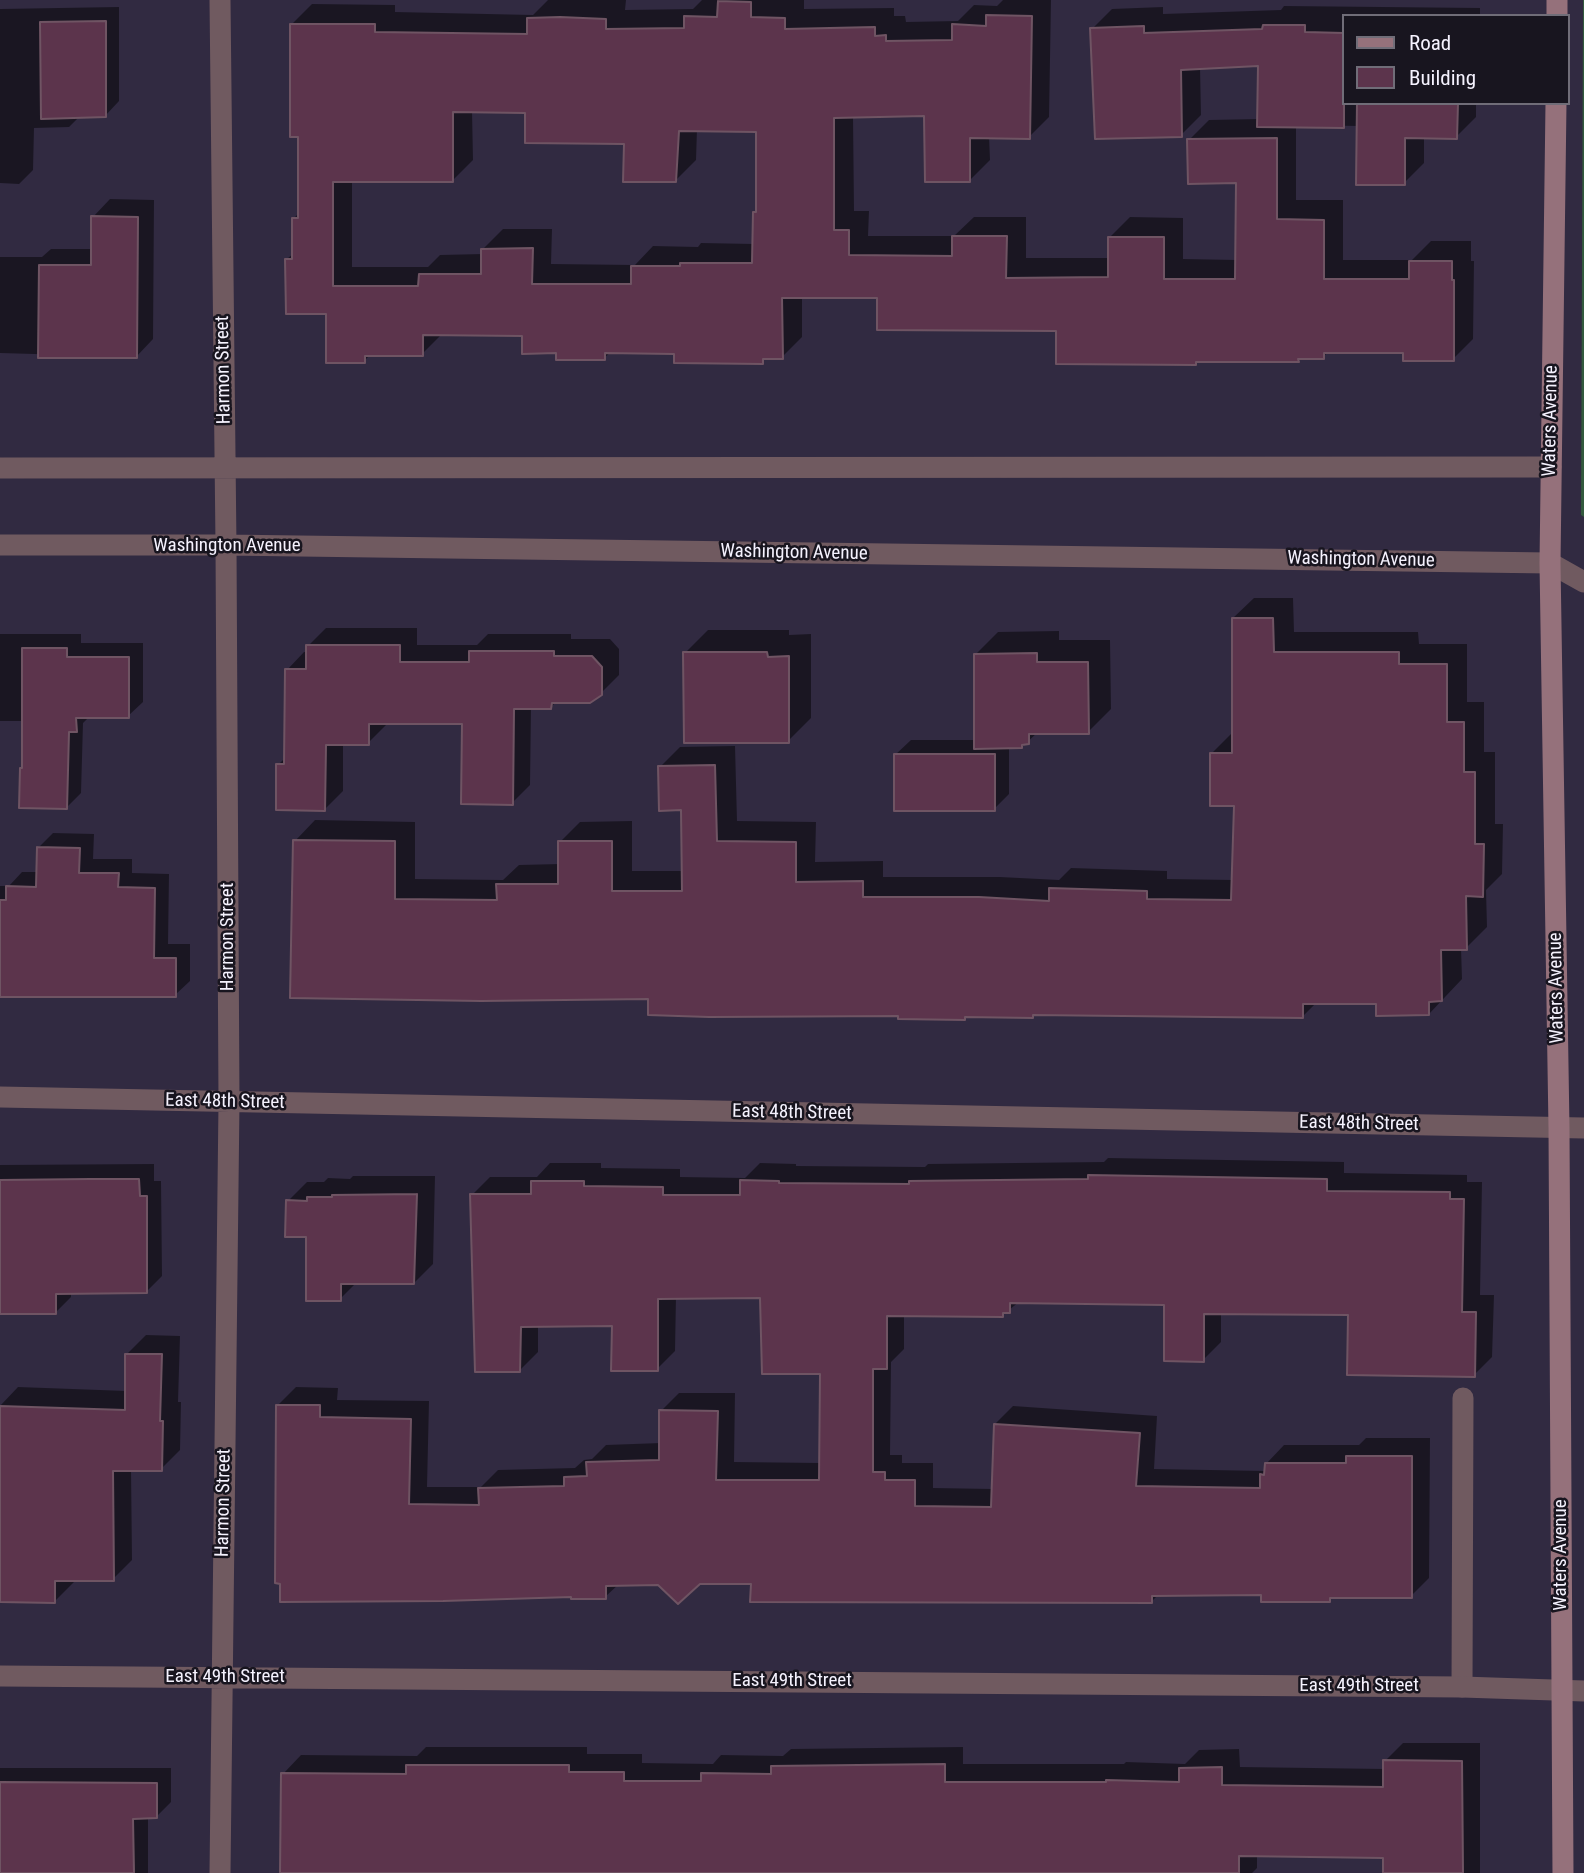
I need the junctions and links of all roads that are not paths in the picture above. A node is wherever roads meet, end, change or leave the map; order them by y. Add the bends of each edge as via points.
1 (220, 0) edge
2 (1556, 105) edge
3 (1551, 467) junction
4 (0, 468) edge
5 (225, 468) junction
6 (0, 545) edge
7 (226, 545) junction
8 (1550, 563) junction
9 (1584, 582) edge
10 (0, 1097) edge
11 (229, 1102) junction
12 (1559, 1128) junction
13 (1584, 1128) edge
14 (1463, 1398) dead end
15 (0, 1676) edge
16 (222, 1676) junction
17 (1462, 1687) junction
18 (1562, 1690) junction
19 (1584, 1690) edge
20 (220, 1873) edge
21 (1563, 1873) edge

1 - 5 street, Harmon Street
2 - 3 main road, Waters Avenue
3 - 5 street
3 - 8 main road, Waters Avenue
4 - 5 street
5 - 7 street, Harmon Street
6 - 7 street, Washington Avenue
7 - 8 street, Washington Avenue
7 - 11 street, Harmon Street
8 - 9 street, Washington Avenue
8 - 12 main road, Waters Avenue
10 - 11 street, East 48th Street
11 - 12 street, East 48th Street
11 - 16 street, Harmon Street
12 - 13 street, East 48th Street
12 - 18 main road, Waters Avenue
14 - 17 street
15 - 16 street, East 49th Street
16 - 17 street, East 49th Street
16 - 20 street, Harmon Street
17 - 18 street, East 49th Street
18 - 19 street, East 49th Street
18 - 21 main road, Waters Avenue

